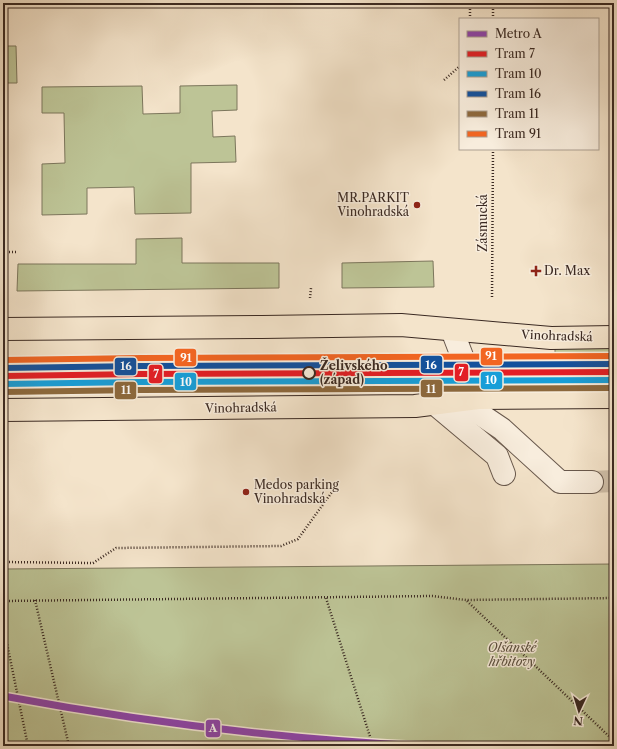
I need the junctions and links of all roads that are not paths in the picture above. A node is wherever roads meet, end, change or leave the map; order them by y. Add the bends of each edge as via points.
1 (3, 329) edge
2 (452, 330) junction
3 (614, 337) edge
4 (614, 397) edge
5 (469, 399) junction
6 (435, 404) junction
7 (3, 410) edge
8 (504, 474) dead end
9 (592, 482) tunnel mouth

1 - 2 main road, Vinohradská via 402,325
2 - 3 main road, Vinohradská via 551,338
2 - 5 street
4 - 5 main road, Vinohradská
5 - 6 main road, Vinohradská
5 - 9 street via 560,482
6 - 7 main road, Vinohradská
6 - 8 street via 497,456

